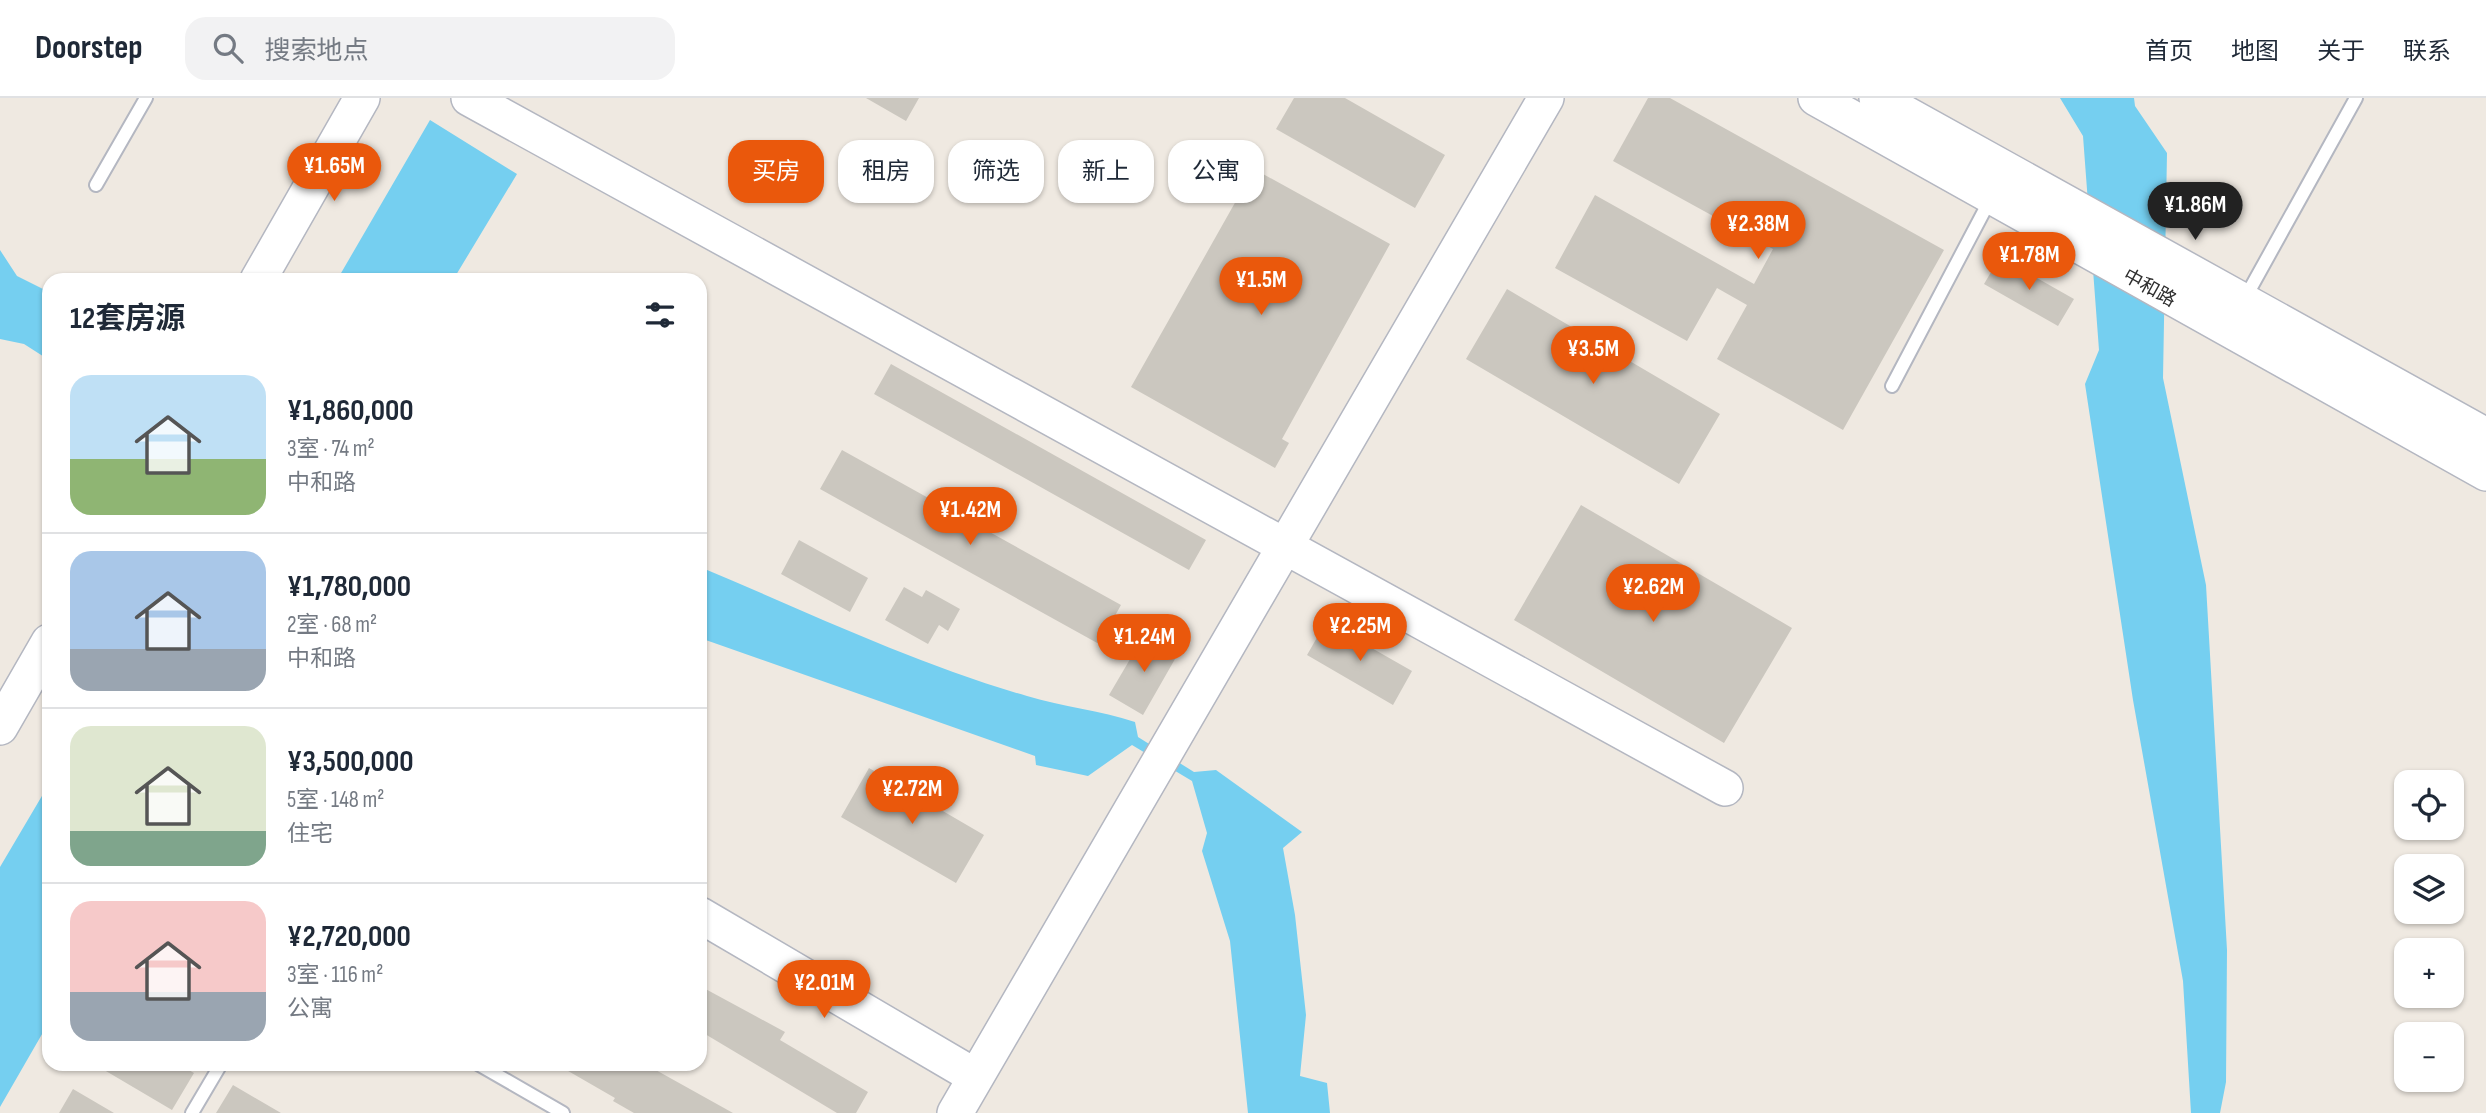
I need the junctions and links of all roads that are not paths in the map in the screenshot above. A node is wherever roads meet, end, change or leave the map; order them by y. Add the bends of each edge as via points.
1 (146, 98) edge
2 (362, 98) edge
3 (469, 98) edge
4 (1546, 98) edge
5 (1815, 98) edge
6 (1877, 98) edge
7 (2356, 98) edge
8 (96, 185) dead end
9 (1991, 198) junction
10 (262, 273) edge
11 (2243, 301) junction
12 (1892, 386) dead end
13 (2486, 436) edge
14 (2486, 473) edge
15 (1287, 547) junction
16 (42, 654) edge
17 (0, 727) edge
18 (1725, 788) dead end
19 (707, 919) edge
20 (217, 1071) edge
21 (490, 1071) edge
22 (976, 1077) junction
23 (192, 1113) edge
24 (563, 1113) edge
25 (955, 1113) edge

1 - 8 lane
2 - 10 street
3 - 15 street
4 - 15 street
5 - 9 street, 中和路
6 - 11 street, 中和路
7 - 11 lane
9 - 12 lane
9 - 14 street, 中和路
11 - 13 street, 中和路
15 - 18 street
15 - 22 street
16 - 17 street
19 - 22 street
20 - 23 lane
21 - 24 lane
22 - 25 street

